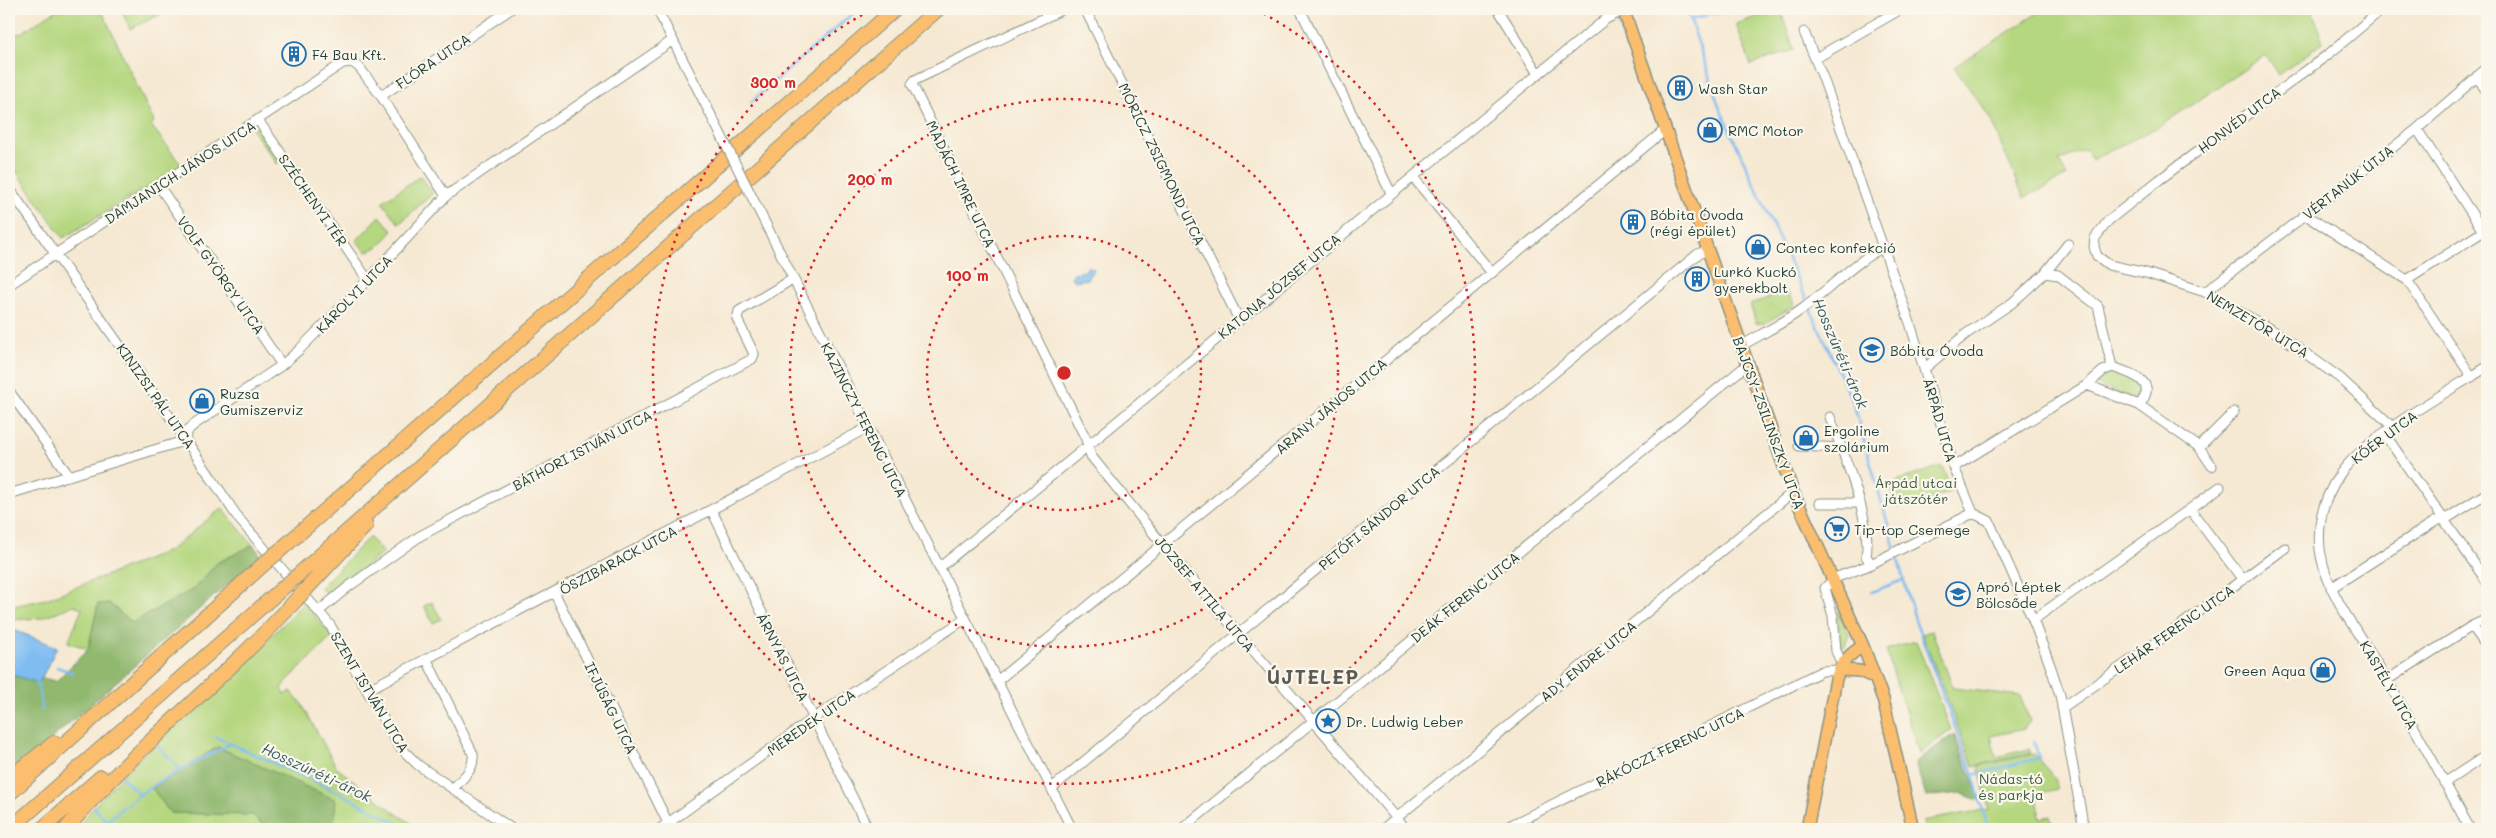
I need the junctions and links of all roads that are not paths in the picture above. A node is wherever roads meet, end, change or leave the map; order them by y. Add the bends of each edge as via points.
1 (511, 9) edge
2 (658, 9) edge
3 (895, 9) edge
4 (938, 9) edge
5 (1063, 9) edge
6 (1085, 9) edge
7 (1300, 9) edge
8 (1498, 9) edge
9 (1901, 9) edge
10 (2382, 9) edge
11 (1624, 10) edge
12 (1804, 32) dead end
13 (673, 40) junction
14 (1816, 58) junction
15 (2487, 68) edge
16 (1538, 74) junction
17 (2477, 76) junction
18 (2487, 92) edge
19 (381, 96) junction
20 (258, 120) junction
21 (2417, 129) junction
22 (1665, 130) junction
23 (1414, 176) junction
24 (159, 186) junction
25 (9, 188) edge
26 (1391, 193) junction
27 (446, 196) junction
28 (2306, 215) junction
29 (2485, 230) edge
30 (2098, 233) joint
31 (2068, 244) dead end
32 (1883, 247) junction
33 (1708, 250) junction
34 (56, 255) junction
35 (1492, 273) junction
36 (2044, 273) junction
37 (793, 279) junction
38 (368, 280) junction
39 (2407, 280) junction
40 (9, 285) edge
41 (2205, 292) junction
42 (1239, 320) junction
43 (1741, 346) junction
44 (1748, 364) junction
45 (282, 365) junction
46 (2112, 366) junction
47 (2487, 367) edge
48 (1925, 368) junction
49 (2472, 377) junction
50 (2087, 385) junction
51 (9, 391) edge
52 (2139, 405) junction
53 (485, 407) junction
54 (2234, 412) dead end
55 (1830, 417) dead end
56 (2393, 427) junction
57 (867, 428) junction
58 (2384, 434) junction
59 (186, 438) junction
60 (1798, 446) dead end
61 (1088, 447) junction
62 (2199, 447) junction
63 (1840, 448) junction
64 (2212, 466) dead end
65 (1954, 467) junction
66 (70, 476) junction
67 (2220, 487) dead end
68 (1793, 492) junction
69 (2487, 493) edge
70 (9, 494) edge
71 (1820, 503) dead end
72 (1859, 503) junction
73 (2190, 509) junction
74 (712, 511) junction
75 (1973, 513) junction
76 (2444, 518) junction
77 (2319, 537) joint
78 (1163, 545) junction
79 (2286, 548) dead end
80 (1871, 564) junction
81 (939, 568) junction
82 (1832, 579) junction
83 (2243, 580) junction
84 (2487, 582) edge
85 (2332, 588) junction
86 (554, 594) junction
87 (304, 595) junction
88 (319, 611) junction
89 (965, 619) junction
90 (2487, 619) edge
91 (2033, 620) junction
92 (2472, 626) junction
93 (1239, 634) junction
94 (1863, 646) junction
95 (2487, 647) edge
96 (427, 660) junction
97 (1840, 667) junction
98 (1875, 678) junction
99 (2387, 680) junction
100 (997, 681) junction
101 (367, 690) junction
102 (192, 700) junction
103 (2062, 708) junction
104 (814, 718) junction
105 (1314, 721) junction
106 (87, 724) junction
107 (2487, 755) edge
108 (9, 778) edge
109 (2444, 783) junction
110 (1052, 788) junction
111 (452, 790) junction
112 (9, 794) edge
113 (1397, 818) junction
114 (668, 823) junction
115 (10, 829) edge
116 (42, 829) edge
117 (66, 829) edge
118 (512, 829) edge
119 (660, 829) edge
120 (868, 829) edge
121 (1072, 829) edge
122 (1182, 829) edge
123 (1383, 829) edge
124 (1406, 829) edge
125 (1503, 829) edge
126 (1807, 829) edge
127 (1913, 829) edge
128 (2084, 829) edge
129 (2470, 829) edge

1 - 19 street, FLÓRA UTCA
2 - 13 street, KAZINCZY FERENC UTCA
3 - 106 highway, bridge via 266,562
4 - 53 highway
5 - 61 street, MADÁCH IMRE UTCA via 914,80 912,84
6 - 42 street, MÓRICZ ZSIGMOND UTCA
7 - 26 street
8 - 16 street
9 - 14 street
10 - 30 street, HONVÉD UTCA via 2330,53 2158,180
11 - 16 street, KATONA JÓZSEF UTCA via 1606,19
11 - 22 main road, BAJCSY-ZSILINSZKY UTCA
12 - 14 street, ÁRPÁD UTCA
13 - 27 street, KÁROLYI UTCA
13 - 37 street, KAZINCZY FERENC UTCA, bridge
14 - 32 street, ÁRPÁD UTCA
15 - 17 street, VÉRTANÚK ÚTJA
16 - 23 street, KATONA JÓZSEF UTCA
17 - 18 street
17 - 21 street, VÉRTANÚK ÚTJA
19 - 20 street, DAMJANICH JÁNOS UTCA via 359,67 352,62 343,63
19 - 27 street
20 - 24 street, DAMJANICH JÁNOS UTCA
20 - 38 street, SZÉCHENYI TÉR
21 - 28 street, VÉRTANÚK ÚTJA
21 - 29 street
22 - 33 main road, BAJCSY-ZSILINSZKY UTCA
22 - 35 street, ARANY JÁNOS UTCA
23 - 26 street, KATONA JÓZSEF UTCA
23 - 35 street
24 - 34 street, DAMJANICH JÁNOS UTCA
24 - 45 street, VOLF GYÖRGY UTCA
25 - 34 street, KINIZSI PÁL UTCA
26 - 42 street, KATONA JÓZSEF UTCA
27 - 38 street, KÁROLYI UTCA
28 - 39 street
28 - 41 street, VÉRTANÚK ÚTJA
29 - 39 street
30 - 41 street, NEMZETŐR UTCA via 2094,242 2095,252 2104,263
31 - 36 street
32 - 43 street via 1866,256 1802,310
32 - 48 street, ÁRPÁD UTCA
33 - 43 main road, BAJCSY-ZSILINSZKY UTCA
33 - 93 street, PETŐFI SÁNDOR UTCA via 1690,260
34 - 40 street, DAMJANICH JÁNOS UTCA
34 - 59 street, KINIZSI PÁL UTCA
35 - 78 street, ARANY JÁNOS UTCA
36 - 46 street via 2058,275 2098,306
36 - 48 street via 2012,303 1966,334
37 - 57 street, KAZINCZY FERENC UTCA
37 - 88 street, BÁTHORI ISTVÁN UTCA via 738,312 737,319 754,354 752,359 420,536 348,586
38 - 45 street, KÁROLYI UTCA
39 - 49 street
41 - 56 street, NEMZETŐR UTCA via 2277,333 2314,359
42 - 61 street, KATONA JÓZSEF UTCA
43 - 44 main road, BAJCSY-ZSILINSZKY UTCA
44 - 68 main road, BAJCSY-ZSILINSZKY UTCA
44 - 105 street, DEÁK FERENC UTCA
45 - 59 street, KÁROLYI UTCA via 195,424
46 - 50 street
46 - 52 street via 2145,383 2146,392
47 - 49 street, KŐÉR UTCA
48 - 65 street, ÁRPÁD UTCA
49 - 56 street, KŐÉR UTCA
50 - 52 street
50 - 65 street
51 - 66 street
52 - 62 street
53 - 87 highway via 445,452 388,502
53 - 115 highway, bridge
54 - 62 street
55 - 63 street
56 - 58 street, KŐÉR UTCA
57 - 74 street, ŐSZIBARACK UTCA
57 - 81 street, KAZINCZY FERENC UTCA
58 - 76 street
58 - 77 street, KŐÉR UTCA via 2351,461 2334,483 2324,506
59 - 66 street, KÁROLYI UTCA
59 - 87 street, KINIZSI PÁL UTCA via 245,526
60 - 63 street
61 - 78 street, JÓZSEF ATTILA UTCA via 1091,456
61 - 81 street, KATONA JÓZSEF UTCA
62 - 64 street
63 - 72 street
65 - 75 street, ÁRPÁD UTCA
66 - 70 street, KÁROLYI UTCA
67 - 73 street
68 - 82 main road, BAJCSY-ZSILINSZKY UTCA
68 - 113 street, ADY ENDRE UTCA
69 - 76 street
71 - 72 street
72 - 80 street via 1869,544 1866,556
73 - 83 street
73 - 91 street
74 - 86 street, ŐSZIBARACK UTCA
74 - 104 street, ÁRNYAS UTCA
75 - 80 street
75 - 91 street via 1989,521
76 - 84 street
76 - 85 street
77 - 85 street, KASTÉLY UTCA via 2322,563
78 - 93 street, JÓZSEF ATTILA UTCA
78 - 100 street, ARANY JÁNOS UTCA
79 - 83 street, LEHÁR FERENC UTCA
80 - 82 street
81 - 89 street, KAZINCZY FERENC UTCA
82 - 94 main road, BAJCSY-ZSILINSZKY UTCA
82 - 97 street via 1825,588 1833,616
83 - 103 street, LEHÁR FERENC UTCA
85 - 99 street, KASTÉLY UTCA
86 - 96 street, ŐSZIBARACK UTCA
86 - 114 street, IFJÚSÁG UTCA
87 - 88 street, SZENT ISTVÁN UTCA
87 - 102 highway
88 - 101 street, SZENT ISTVÁN UTCA
89 - 100 street, KAZINCZY FERENC UTCA
89 - 104 street, MEREDEK UTCA
90 - 92 street
91 - 103 street
92 - 95 street
92 - 99 street
93 - 105 street, JÓZSEF ATTILA UTCA
93 - 110 street, PETŐFI SÁNDOR UTCA
94 - 97 main road via 1849,654
94 - 98 main road, BAJCSY-ZSILINSZKY UTCA
96 - 101 street, ŐSZIBARACK UTCA
96 - 111 street via 473,754 474,763 470,770
97 - 98 main road
97 - 125 street, RÁKÓCZI FERENC UTCA via 1822,671
97 - 126 main road
98 - 127 main road, BAJCSY-ZSILINSZKY UTCA via 1883,699
99 - 109 street, KASTÉLY UTCA
100 - 110 street, KAZINCZY FERENC UTCA
101 - 111 street, SZENT ISTVÁN UTCA via 407,756
102 - 116 highway
102 - 117 highway via 103,787
103 - 128 street
104 - 114 street, MEREDEK UTCA
104 - 120 street, ÁRNYAS UTCA
105 - 113 street, JÓZSEF ATTILA UTCA
105 - 122 street, DEÁK FERENC UTCA
106 - 108 highway via 28,761
106 - 112 highway
107 - 109 street
109 - 129 street, KASTÉLY UTCA
110 - 121 street, KAZINCZY FERENC UTCA
111 - 118 street, SZENT ISTVÁN UTCA
113 - 123 street, ADY ENDRE UTCA
113 - 124 street, JÓZSEF ATTILA UTCA
114 - 119 street, MEREDEK UTCA

